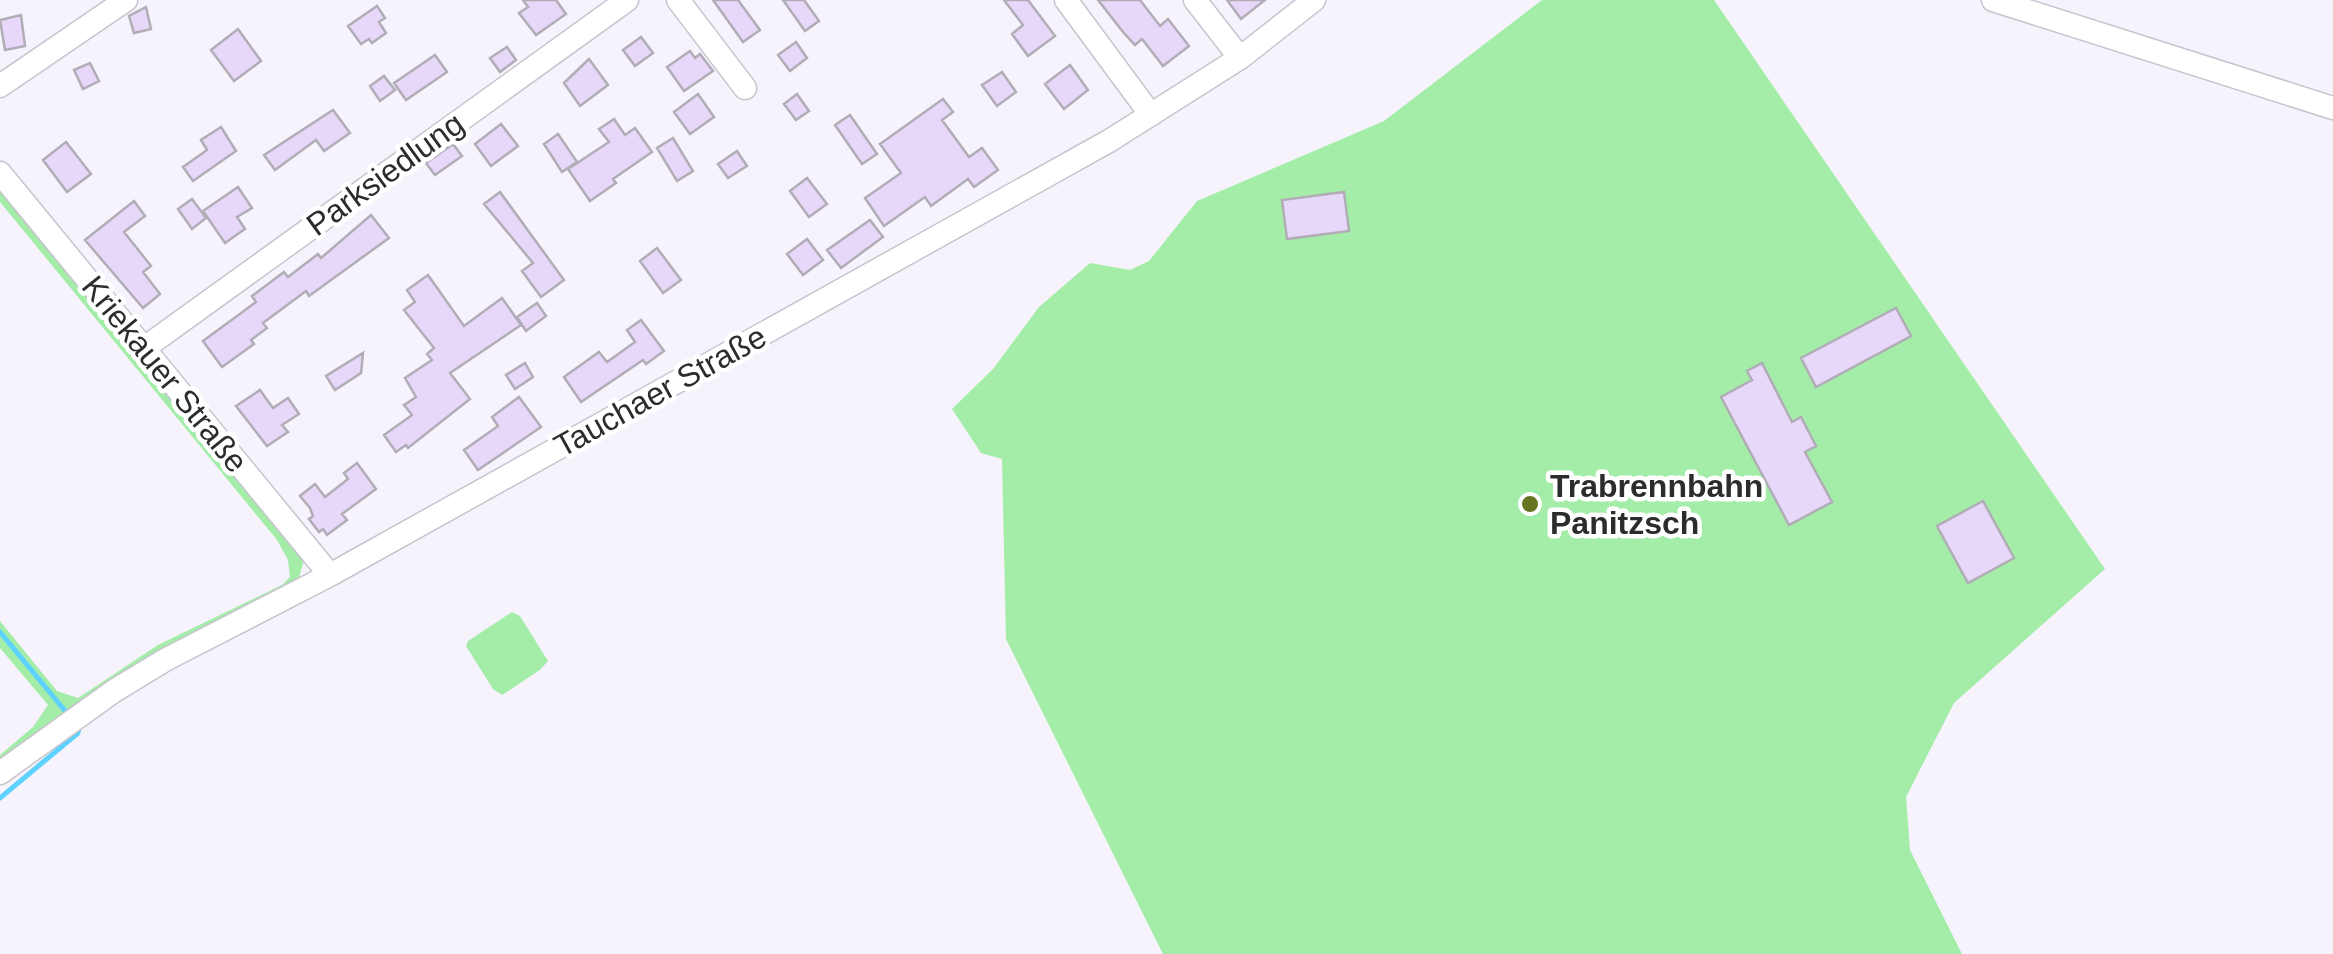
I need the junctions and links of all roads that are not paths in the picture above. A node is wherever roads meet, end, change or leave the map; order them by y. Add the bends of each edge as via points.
1 (126, 0) edge
2 (626, 0) edge
3 (678, 0) edge
4 (1066, 0) edge
5 (1195, 0) edge
6 (1314, 0) edge
7 (1993, 0) edge
8 (1240, 58) junction
9 (4, 74) edge
10 (745, 88) dead end
11 (2333, 108) edge
12 (1152, 115) junction
13 (0, 173) edge
14 (143, 349) junction
15 (330, 575) junction
16 (0, 772) edge

1 - 9 street
2 - 14 street, Parksiedlung
3 - 10 street
4 - 12 street
5 - 8 street
6 - 8 street, Tauchaer Straße
7 - 11 street
8 - 12 street, Tauchaer Straße
12 - 15 street, Tauchaer Straße
13 - 14 street, Kriekauer Straße
14 - 15 street, Kriekauer Straße
15 - 16 street, Tauchaer Straße via 165,660

